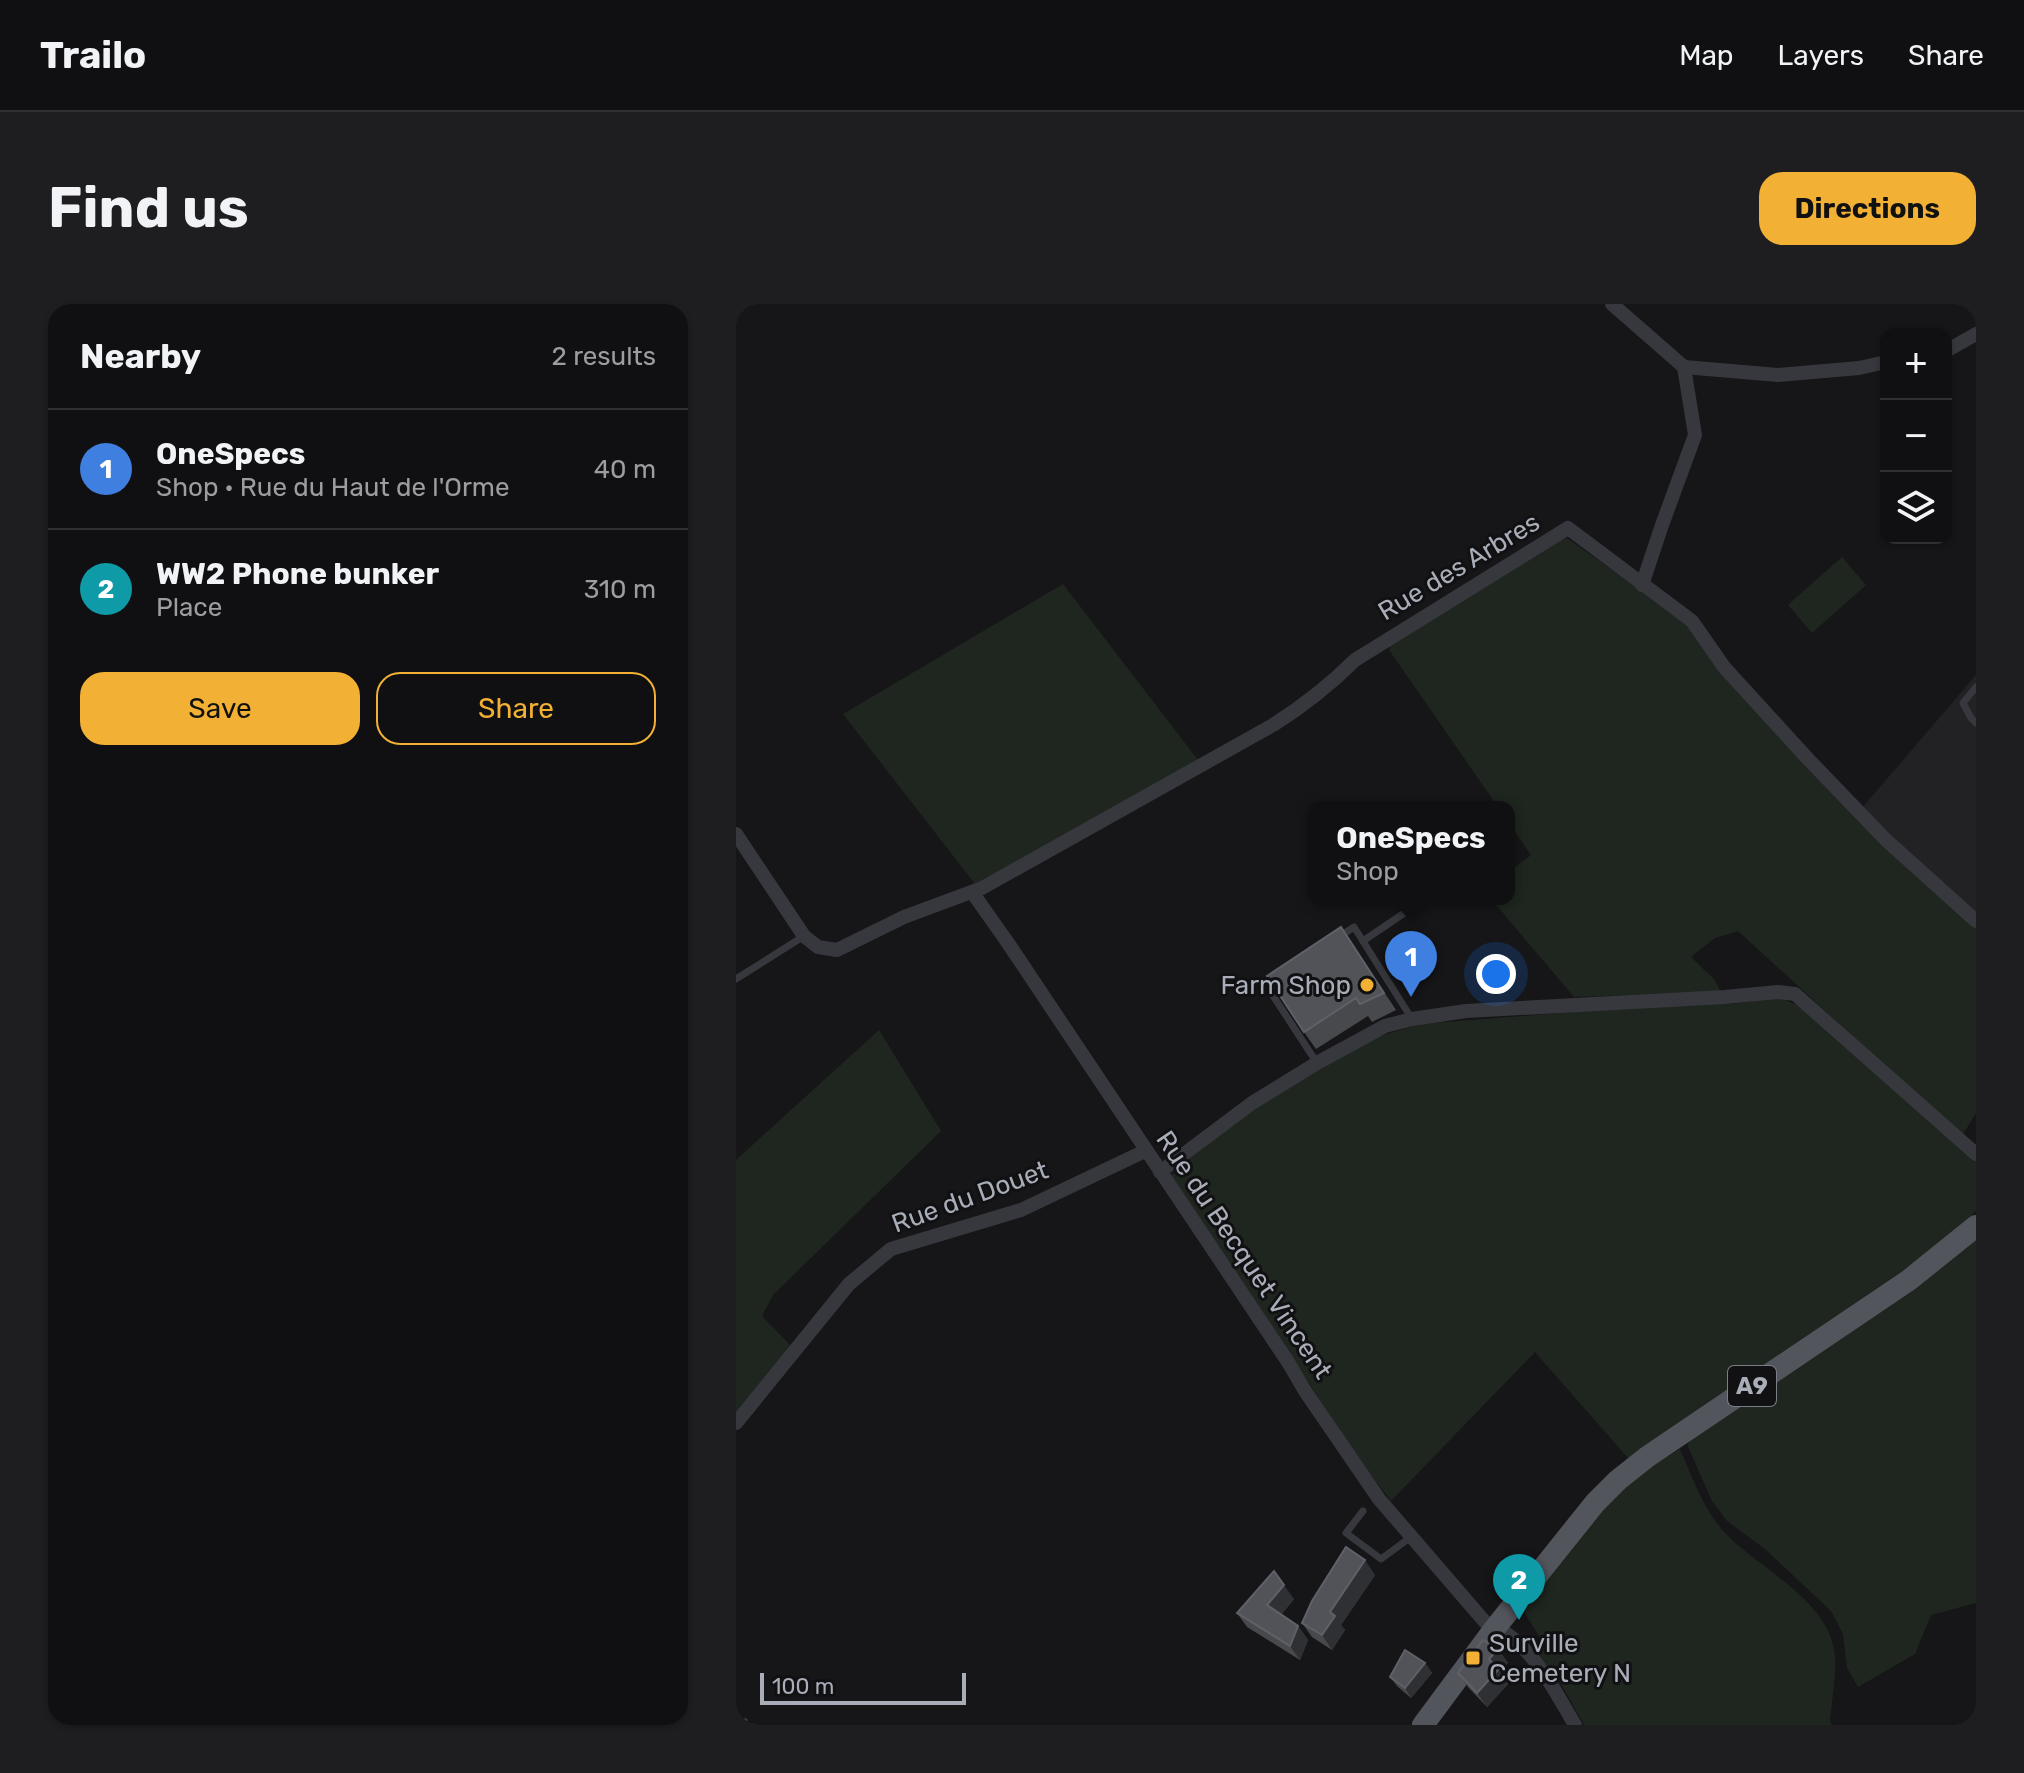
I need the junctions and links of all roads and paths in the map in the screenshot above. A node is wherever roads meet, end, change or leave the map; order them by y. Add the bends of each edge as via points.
1 (1612, 304) edge
2 (1976, 334) edge
3 (1952, 348) edge
4 (1880, 363) edge
5 (1684, 367) junction
6 (1642, 585) junction
7 (1976, 687) edge
8 (1976, 723) edge
9 (736, 834) edge
10 (972, 892) junction
11 (1416, 905) edge
12 (1976, 921) edge
13 (804, 936) junction
14 (1363, 941) junction
15 (1329, 944) edge
16 (1291, 969) edge
17 (736, 979) edge
18 (1412, 1019) junction
19 (1317, 1063) junction
20 (1145, 1151) junction
21 (1976, 1154) edge
22 (1160, 1172) junction
23 (1976, 1226) edge
24 (736, 1423) edge
25 (1363, 1511) dead end
26 (1411, 1537) junction
27 (1495, 1628) junction
28 (736, 1713) edge
29 (754, 1725) edge
30 (1423, 1725) edge
31 (1575, 1725) edge

1 - 5 street
2 - 3 street
4 - 5 street via 1778,375
5 - 6 street via 1695,435
6 - 10 street, Rue des Arbres via 1568,528 1355,660 1300,709
6 - 12 street, Rue des Arbres via 1692,621 1724,667 1808,759 1885,839
7 - 8 lane via 1963,703
9 - 13 street
10 - 13 street via 837,950 818,947
10 - 20 street, Rue du Becquet Vincent
11 - 14 lane
13 - 17 lane
14 - 15 lane via 1354,927
14 - 18 lane
16 - 19 lane via 1266,985
18 - 19 street via 1385,1026
18 - 21 street via 1466,1011 1795,994
19 - 22 street via 1252,1103
20 - 22 street, Rue du Becquet Vincent
20 - 24 street, Rue du Douet via 1021,1210 891,1249 849,1284
22 - 26 street, Rue du Becquet Vincent via 1379,1499
23 - 27 main road, A9 via 1909,1280 1618,1480
25 - 26 lane via 1346,1533 1381,1559
26 - 27 street, Rue du Becquet Vincent
27 - 30 main road, A9
27 - 31 street, Rue du Becquet Vincent via 1526,1650
28 - 29 path

